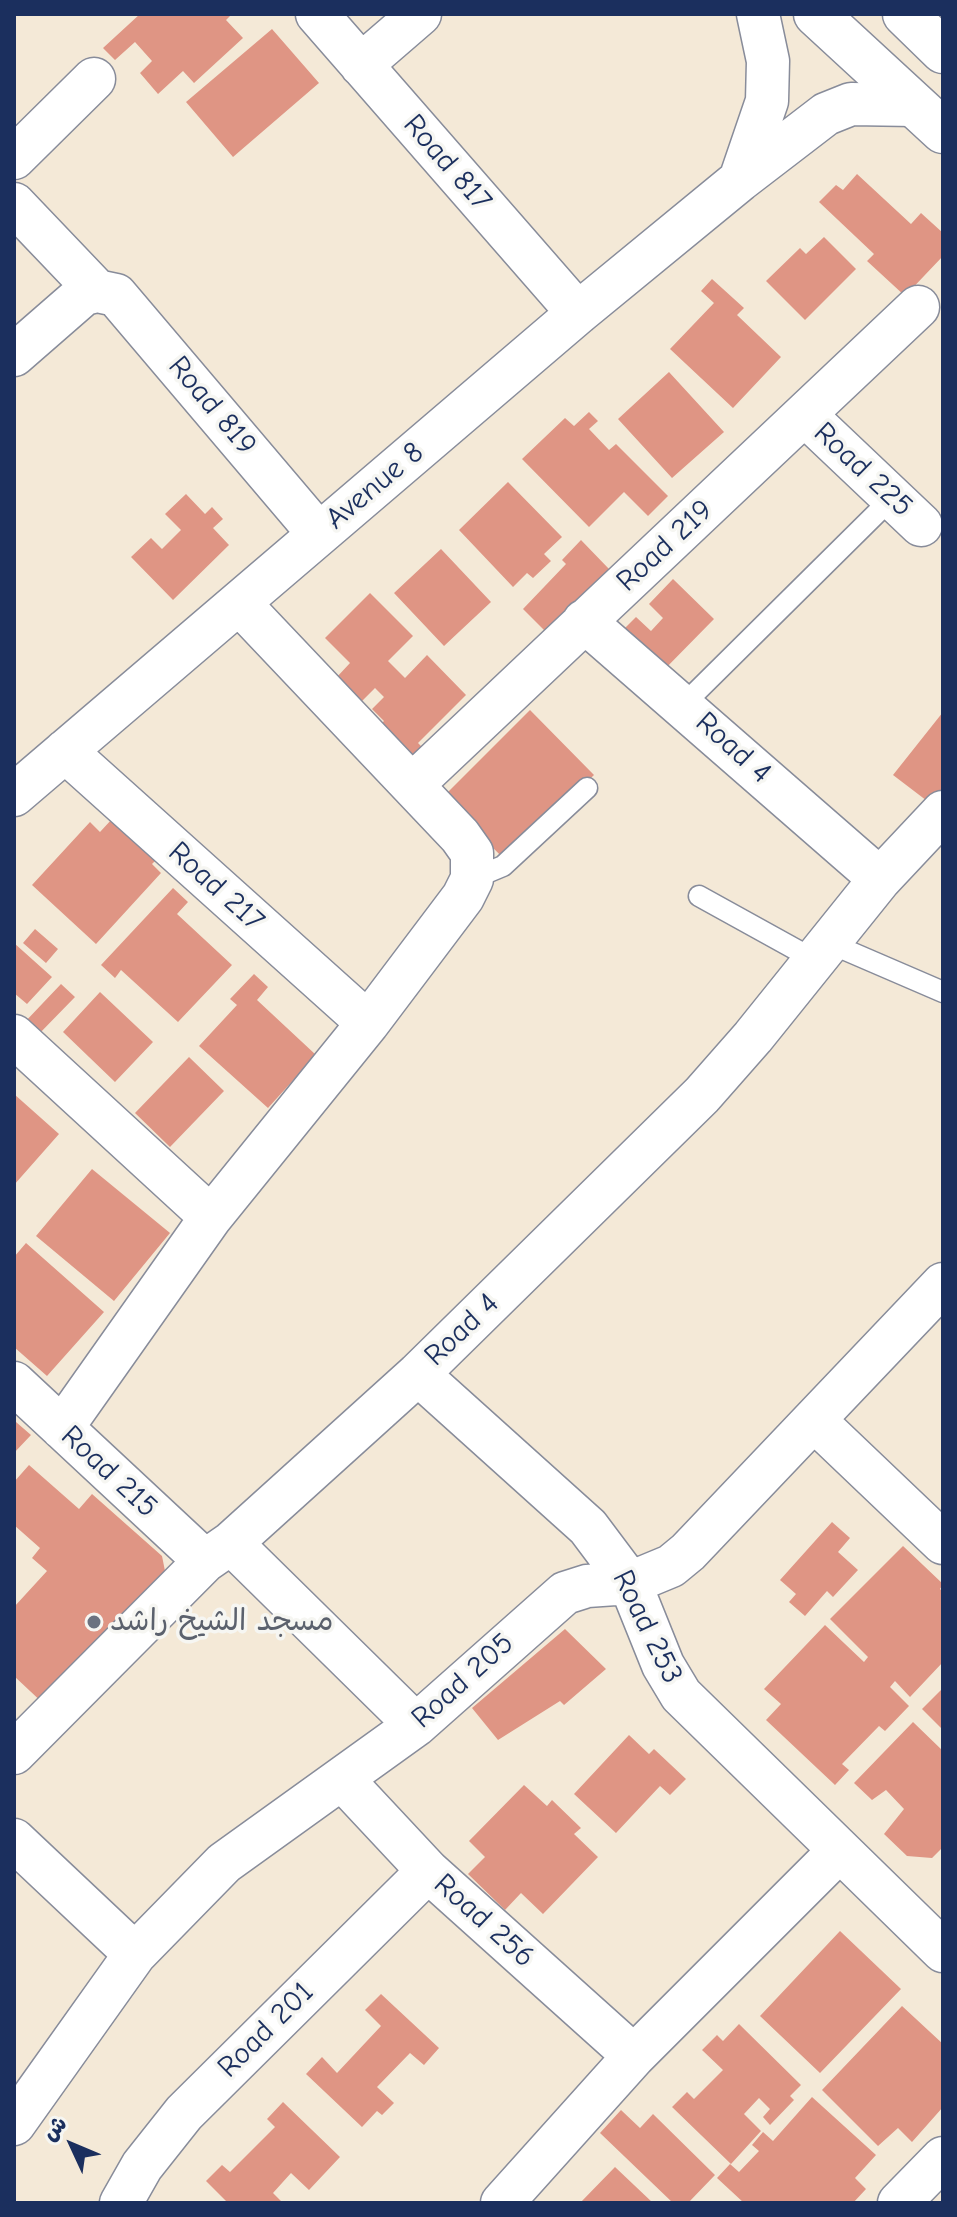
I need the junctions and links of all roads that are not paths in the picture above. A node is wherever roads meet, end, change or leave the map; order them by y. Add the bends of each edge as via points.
1 (317, 14) edge
2 (420, 14) edge
3 (758, 14) edge
4 (816, 14) edge
5 (905, 14) edge
6 (943, 51) edge
7 (361, 65) junction
8 (94, 79) dead end
9 (929, 118) edge
10 (14, 158) edge
11 (740, 180) junction
12 (14, 204) edge
13 (97, 291) junction
14 (918, 307) dead end
15 (578, 313) junction
16 (14, 355) edge
17 (806, 416) junction
18 (906, 512) joint
19 (318, 533) junction
20 (239, 603) junction
21 (584, 621) junction
22 (684, 704) junction
23 (65, 751) junction
24 (412, 785) junction
25 (587, 788) dead end
26 (14, 795) edge
27 (943, 812) edge
28 (472, 866) junction
29 (880, 879) junction
30 (699, 896) dead end
31 (820, 951) junction
32 (943, 992) edge
33 (368, 1023) junction
34 (14, 1036) edge
35 (211, 1217) junction
36 (943, 1284) edge
37 (418, 1374) junction
38 (14, 1383) edge
39 (815, 1421) junction
40 (62, 1428) junction
41 (943, 1543) edge
42 (218, 1552) junction
43 (630, 1583) junction
44 (23, 1725) edge
45 (416, 1725) junction
46 (342, 1779) junction
47 (14, 1840) edge
48 (839, 1851) junction
49 (428, 1871) junction
50 (943, 1951) edge
51 (135, 1954) junction
52 (634, 2056) junction
53 (21, 2100) edge
54 (943, 2158) edge
55 (121, 2203) edge
56 (502, 2203) edge
57 (899, 2203) edge

1 - 7 street, Road 817
2 - 7 street
3 - 11 street via 768,61 767,101
4 - 9 main road
5 - 6 main road
7 - 15 street, Road 817
8 - 10 street
9 - 11 street, Avenue 8 via 851,104 826,114
11 - 15 street, Avenue 8
12 - 13 street, Road 819
13 - 16 street via 73,302
13 - 19 street, Road 819 via 116,295 130,308
14 - 17 street, Road 219
15 - 19 street, Avenue 8
17 - 18 street, Road 225
17 - 21 street, Road 219
18 - 22 lane
19 - 20 street, Avenue 8
20 - 23 street, Avenue 8
20 - 24 street
21 - 22 street, Road 4
21 - 24 street, Road 219
22 - 29 street, Road 4
23 - 26 street, Avenue 8
23 - 33 street, Road 217
24 - 28 street
25 - 28 lane via 503,866
27 - 29 street, Road 4
28 - 33 street via 463,897
29 - 31 street, Road 4
30 - 31 lane
31 - 32 lane
31 - 37 street, Road 4 via 702,1095
33 - 35 street
34 - 35 street
35 - 40 street
36 - 39 street, Road 205
37 - 42 street, Road 4
37 - 43 street, Road 253 via 577,1516
38 - 40 street, Road 215
39 - 41 street
39 - 43 street, Road 205 via 688,1552 671,1566
40 - 42 street, Road 215
42 - 44 street, Road 4
42 - 45 street, Road 215
43 - 45 street, Road 205 via 565,1593
43 - 48 street, Road 253 via 681,1695
45 - 46 street, Road 205
46 - 49 street, Road 256
46 - 51 street, Road 205 via 224,1863
47 - 51 street
48 - 50 street, Road 253
48 - 52 street
49 - 52 street, Road 256
49 - 55 street, Road 201 via 184,2113 142,2166
51 - 53 street, Road 205
52 - 56 street
54 - 57 street

